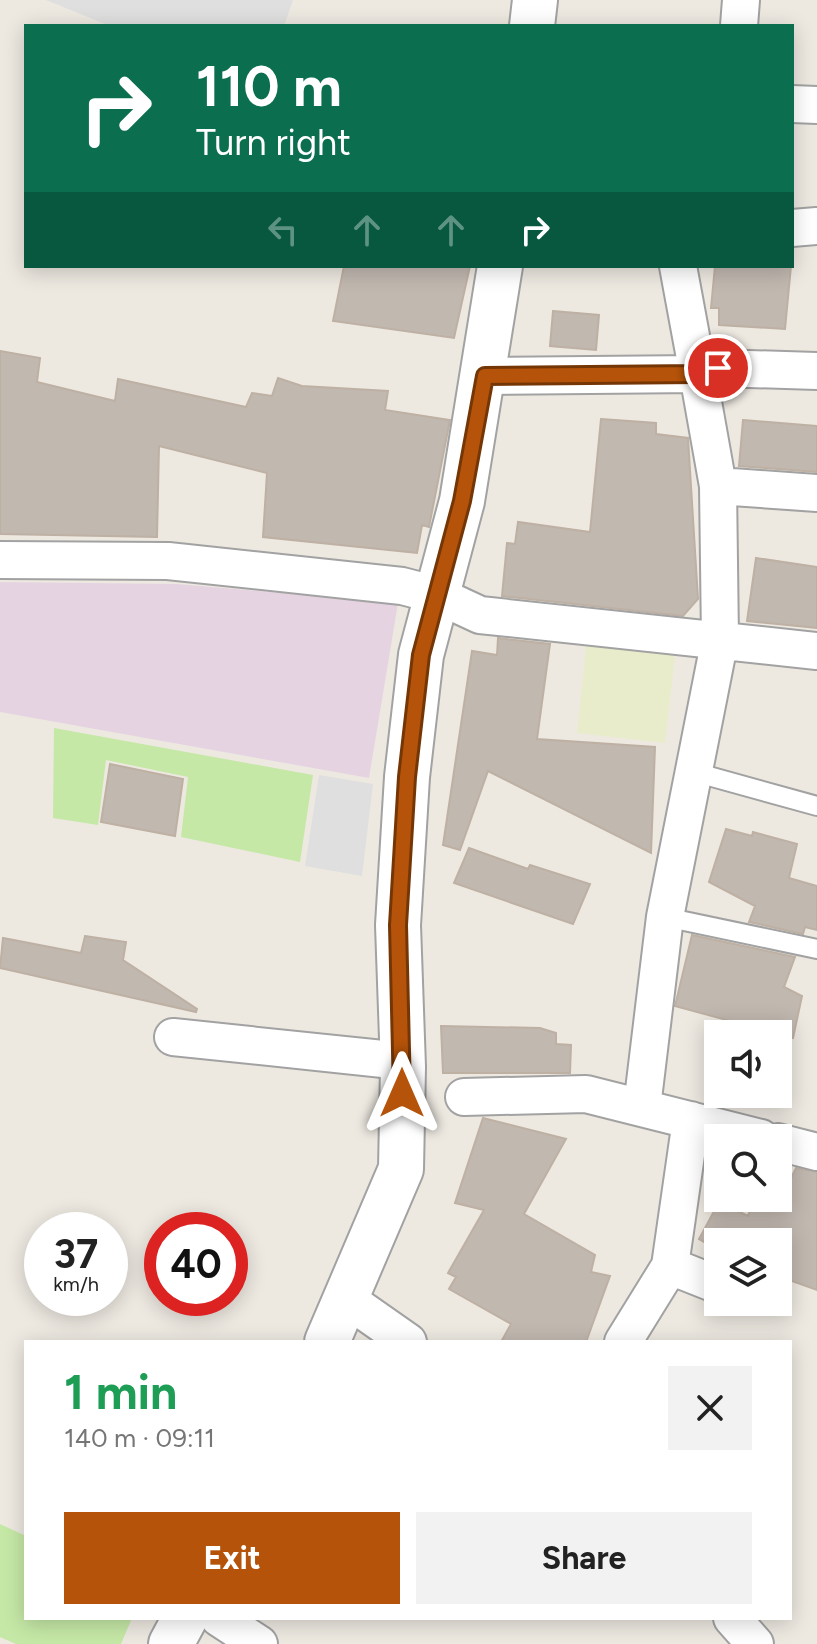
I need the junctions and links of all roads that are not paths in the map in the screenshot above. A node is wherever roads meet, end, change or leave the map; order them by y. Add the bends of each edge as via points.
1 (535, 0) edge
2 (741, 0) edge
3 (532, 24) edge
4 (739, 24) edge
5 (794, 104) edge
6 (817, 105) edge
7 (817, 226) edge
8 (794, 228) edge
9 (500, 268) edge
10 (678, 268) edge
11 (817, 371) edge
12 (698, 374) junction
13 (485, 376) junction
14 (718, 486) junction
15 (817, 493) edge
16 (0, 560) edge
17 (437, 595) junction
18 (720, 639) junction
19 (817, 651) edge
20 (694, 772) junction
21 (817, 806) edge
22 (665, 917) junction
23 (817, 949) edge
24 (173, 1037) dead end
25 (402, 1061) junction
26 (464, 1097) dead end
27 (642, 1107) junction
28 (691, 1120) junction
29 (707, 1124) edge
30 (792, 1146) edge
31 (817, 1152) edge
32 (670, 1266) junction
33 (704, 1279) edge
34 (348, 1300) junction
35 (328, 1340) edge
36 (405, 1340) edge
37 (624, 1340) edge
38 (184, 1620) edge
39 (222, 1620) edge
40 (734, 1620) edge
41 (171, 1644) edge
42 (259, 1644) edge
43 (755, 1644) edge

1 - 3 street
2 - 4 street
5 - 6 street
7 - 8 street
9 - 13 street
10 - 12 street
11 - 12 street via 718,368
12 - 13 street
12 - 14 street
13 - 17 street via 462,501
14 - 15 street
14 - 18 street
16 - 17 street via 168,561 402,586
17 - 18 street via 480,615
17 - 25 street via 421,655 407,777 398,925
18 - 19 street
18 - 20 street
20 - 21 lane
20 - 22 street
22 - 23 lane
22 - 27 street
24 - 25 street
25 - 34 street via 401,1169
26 - 27 street via 586,1094
27 - 28 street
28 - 29 street
28 - 32 street
30 - 31 street
32 - 33 street
32 - 37 street
34 - 35 street
34 - 36 street
38 - 41 street
39 - 42 street
40 - 43 street

